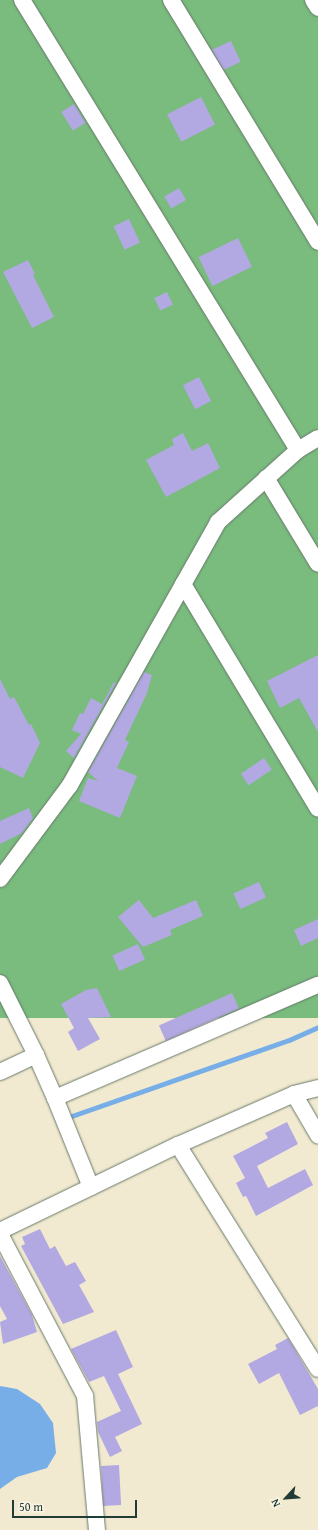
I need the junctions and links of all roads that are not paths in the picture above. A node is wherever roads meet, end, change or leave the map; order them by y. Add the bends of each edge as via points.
1 (22, 0) edge
2 (171, 0) edge
3 (313, 0) edge
4 (318, 8) edge
5 (318, 242) edge
6 (318, 438) edge
7 (298, 450) junction
8 (266, 478) junction
9 (318, 564) edge
10 (183, 584) junction
11 (318, 808) edge
12 (0, 879) edge
13 (0, 983) edge
14 (318, 985) edge
15 (36, 1055) junction
16 (0, 1072) edge
17 (318, 1088) edge
18 (294, 1094) junction
19 (55, 1098) junction
20 (318, 1135) edge
21 (178, 1145) junction
22 (91, 1187) junction
23 (0, 1233) edge
24 (318, 1369) edge
25 (97, 1530) edge

1 - 7 street
2 - 5 street
3 - 4 street
6 - 7 street
7 - 8 street
8 - 9 street
8 - 10 street via 218,522
10 - 11 street
10 - 12 street via 70,785
13 - 15 street
14 - 19 street
15 - 16 street
15 - 19 street
17 - 18 street
18 - 20 street
18 - 21 street
19 - 22 street
21 - 22 street
21 - 24 street
22 - 23 street
23 - 25 street via 85,1396

